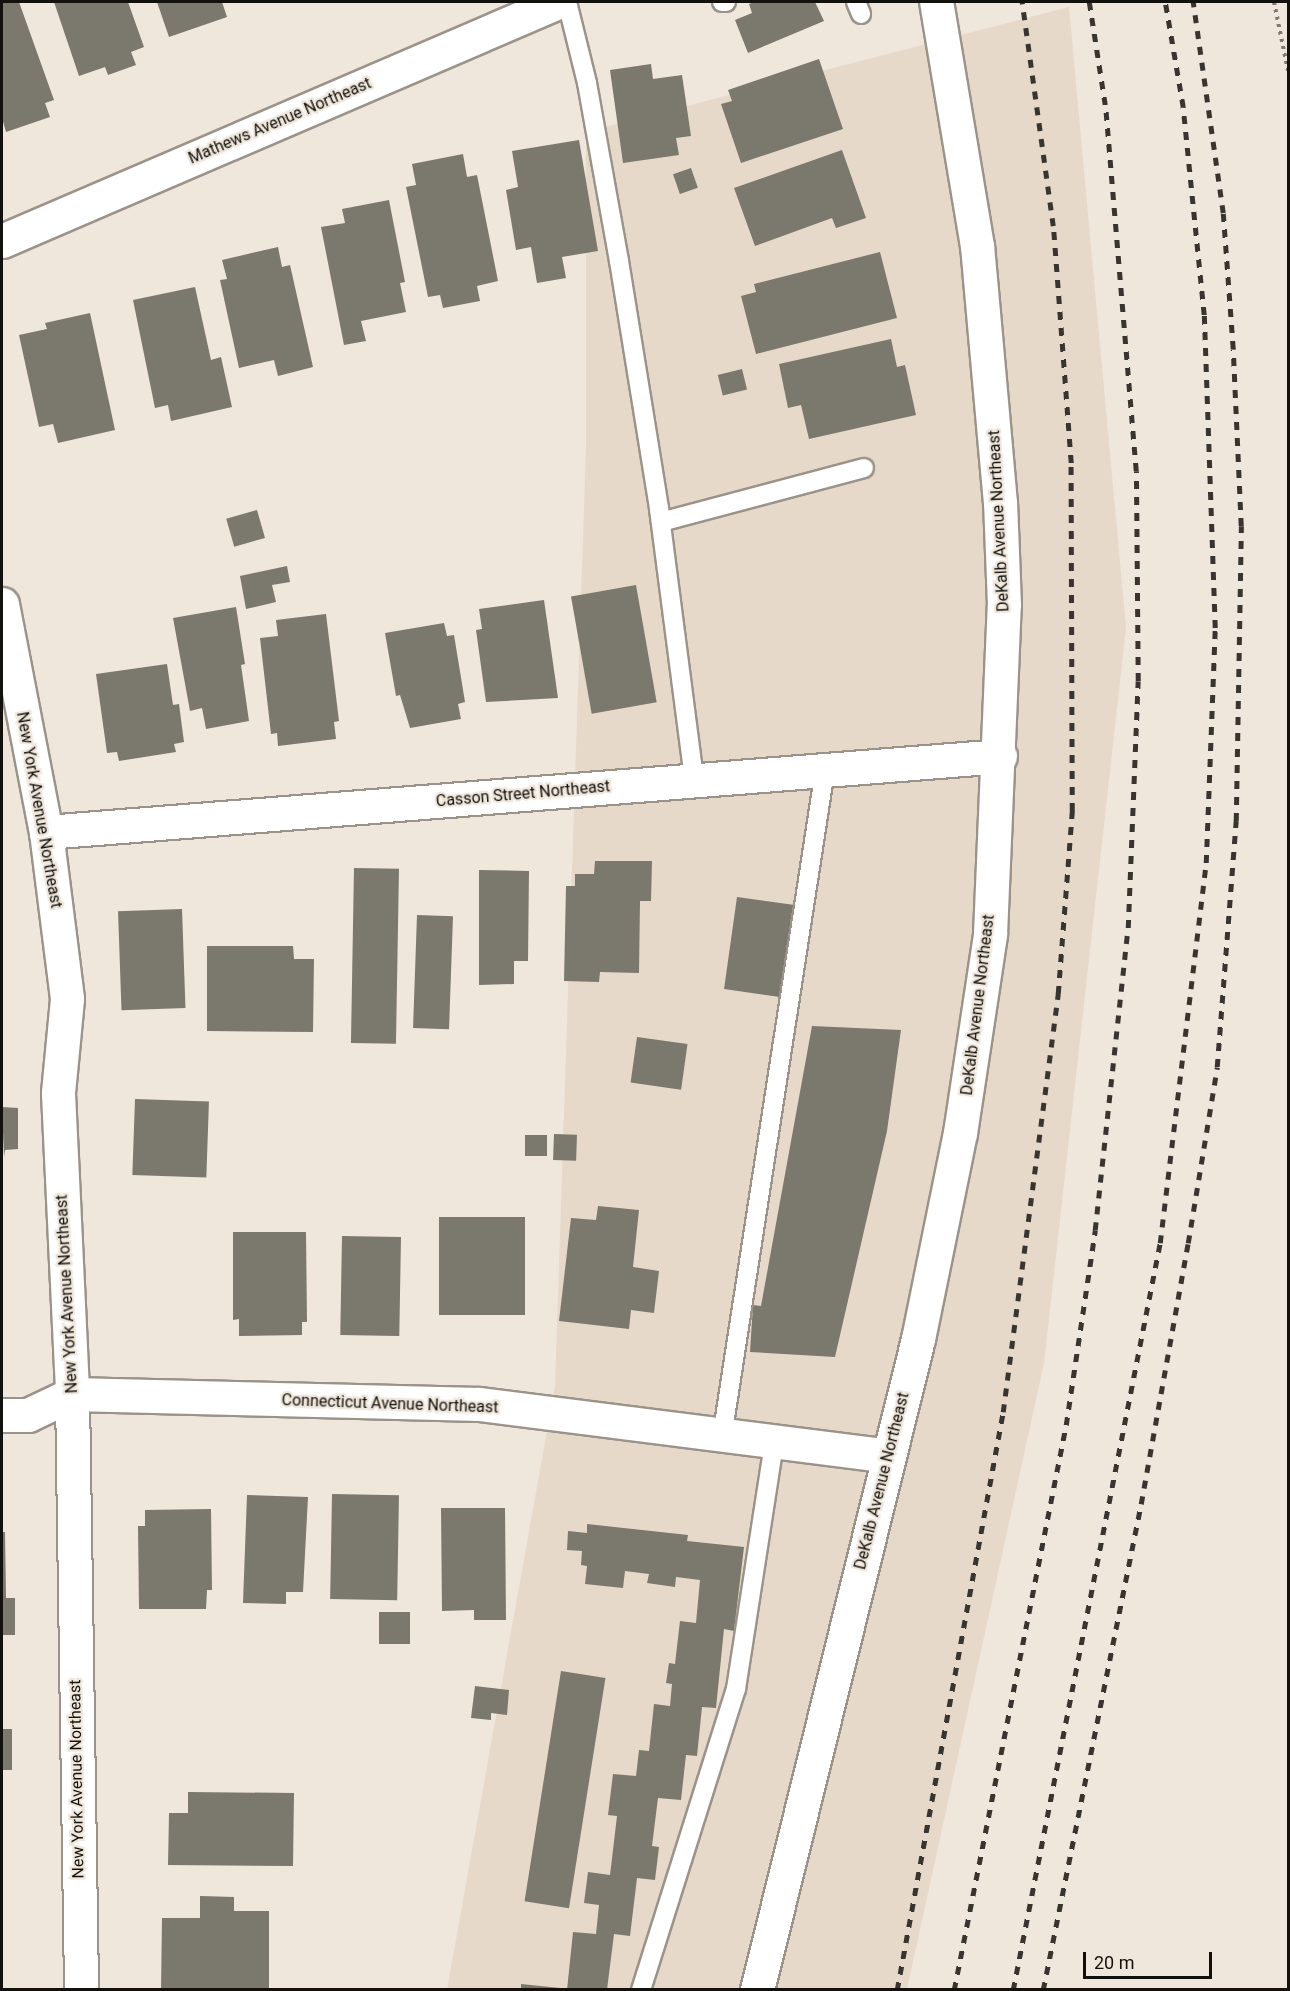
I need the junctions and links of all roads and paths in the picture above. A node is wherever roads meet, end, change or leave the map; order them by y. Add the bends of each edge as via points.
1 (558, 2) edge
2 (567, 2) edge
3 (936, 2) edge
4 (1274, 2) edge
5 (1288, 71) edge
6 (2, 241) edge
7 (864, 468) dead end
8 (661, 522) junction
9 (2, 604) edge
10 (1000, 756) junction
11 (825, 770) junction
12 (694, 780) junction
13 (46, 832) junction
14 (72, 1394) junction
15 (2, 1415) edge
16 (722, 1437) junction
17 (774, 1444) junction
18 (889, 1456) junction
19 (81, 1989) edge
20 (641, 1989) edge
21 (757, 1989) edge

1 - 6 street, Mathews Avenue Northeast
2 - 8 lane via 587,83 620,261
3 - 10 street, DeKalb Avenue Northeast via 959,120 990,368 1004,605
4 - 5 path
7 - 8 lane
8 - 12 lane
9 - 13 street, New York Avenue Northeast
10 - 11 street, Casson Street Northeast
10 - 18 street, DeKalb Avenue Northeast via 990,934 978,1028 940,1240
11 - 12 street, Casson Street Northeast
11 - 16 lane
12 - 13 street, Casson Street Northeast
13 - 14 street, New York Avenue Northeast via 67,999 58,1093
14 - 15 street, Connecticut Avenue Northeast via 28,1415
14 - 16 street, Connecticut Avenue Northeast via 479,1404
14 - 19 street, New York Avenue Northeast
16 - 17 street, Connecticut Avenue Northeast
17 - 18 street, Connecticut Avenue Northeast
17 - 20 lane via 736,1689
18 - 21 street, DeKalb Avenue Northeast

